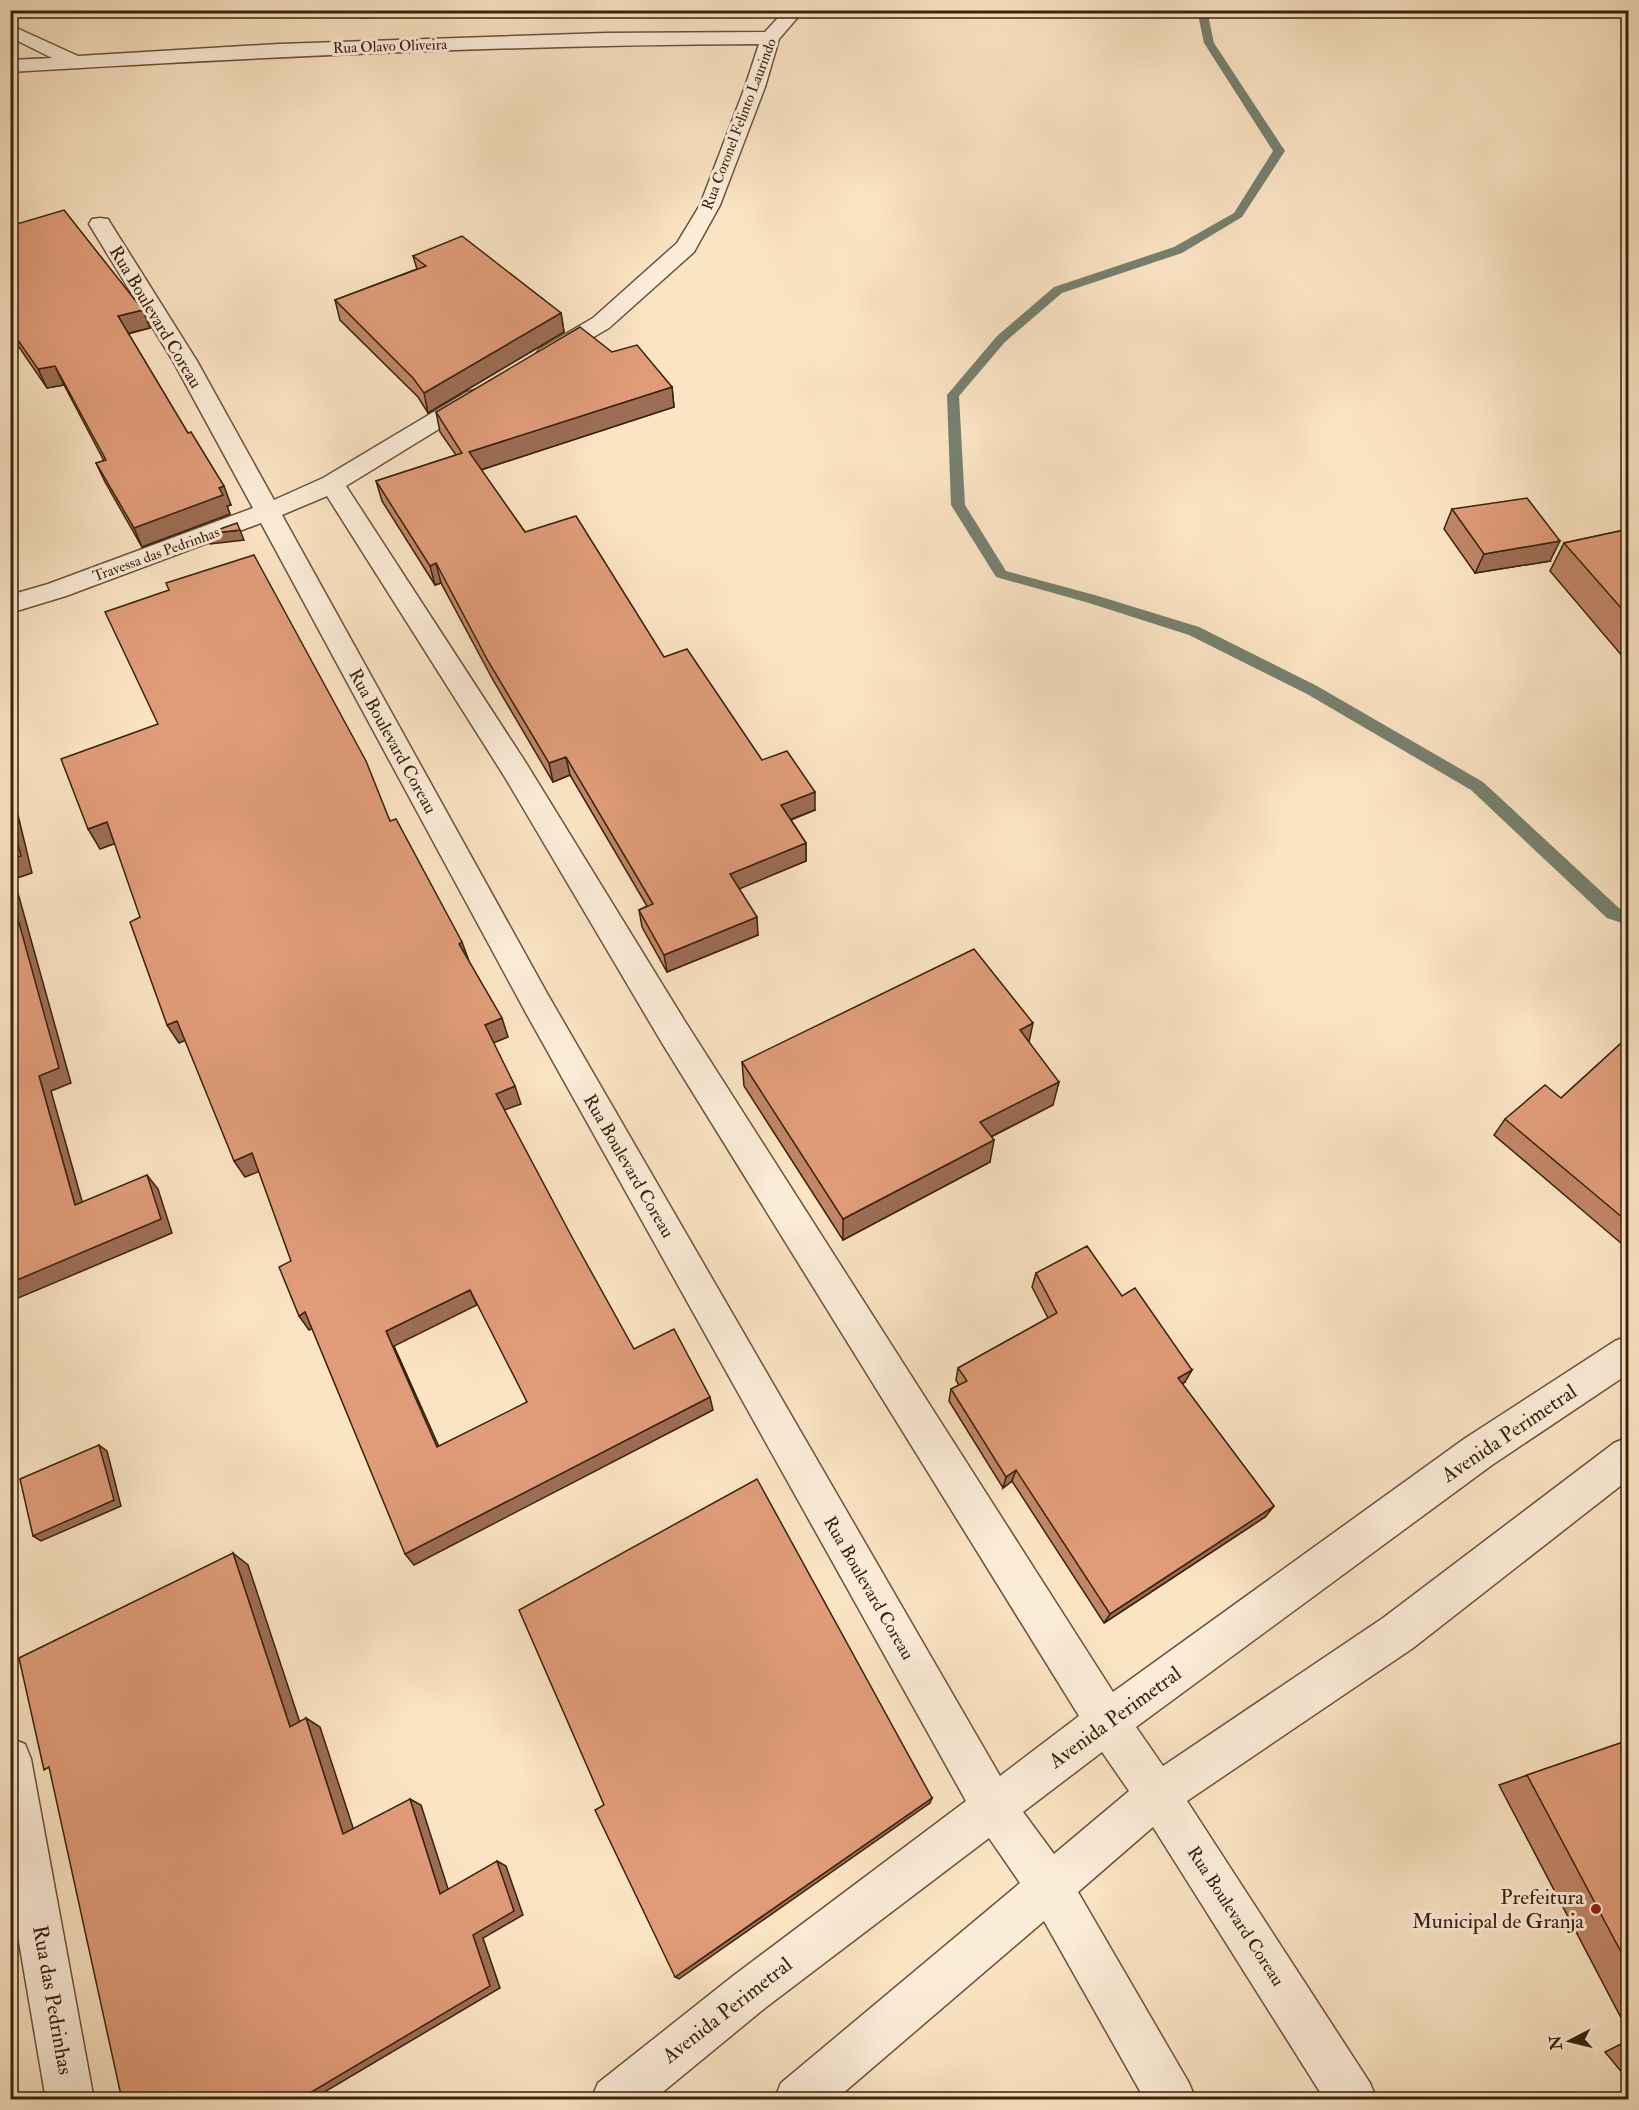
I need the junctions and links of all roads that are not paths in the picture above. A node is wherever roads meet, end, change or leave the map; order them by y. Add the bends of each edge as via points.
1 (795, 10) edge
2 (10, 30) edge
3 (770, 38) junction
4 (74, 62) junction
5 (10, 66) edge
6 (100, 224) dead end
7 (529, 365) edge
8 (489, 389) edge
9 (332, 483) junction
10 (267, 512) junction
11 (10, 604) edge
12 (1629, 1353) edge
13 (1629, 1456) edge
14 (1107, 1722) junction
15 (10, 1759) edge
16 (1158, 1795) junction
17 (993, 1807) junction
18 (1049, 1886) junction
19 (70, 2100) edge
20 (615, 2100) edge
21 (798, 2100) edge
22 (1172, 2100) edge
23 (1353, 2100) edge

1 - 3 street, Rua Coronel Felinto Laurindo
2 - 4 street
3 - 4 street, Rua Olavo Oliveira via 291,49
3 - 7 street, Rua Coronel Felinto Laurindo via 710,205 686,247 601,323
4 - 5 street, Rua Olavo Oliveira
6 - 10 street, Rua Boulevard Coreau via 184,361
8 - 9 street
9 - 10 street, Travessa das Pedrinhas
9 - 14 street, Rua Boulevard Coreau via 516,771 674,1033
10 - 11 street, Travessa das Pedrinhas
10 - 17 street, Rua Boulevard Coreau via 537,1004
12 - 14 street, Avenida Perimetral via 1478,1452
13 - 16 street via 1398,1633
14 - 16 street, Rua Boulevard Coreau
14 - 17 street, Avenida Perimetral
15 - 19 street, Rua das Pedrinhas
16 - 18 street
16 - 23 street, Rua Boulevard Coreau
17 - 18 street, Rua Boulevard Coreau
17 - 20 street, Avenida Perimetral via 749,1992
18 - 21 street
18 - 22 street, Rua Boulevard Coreau

